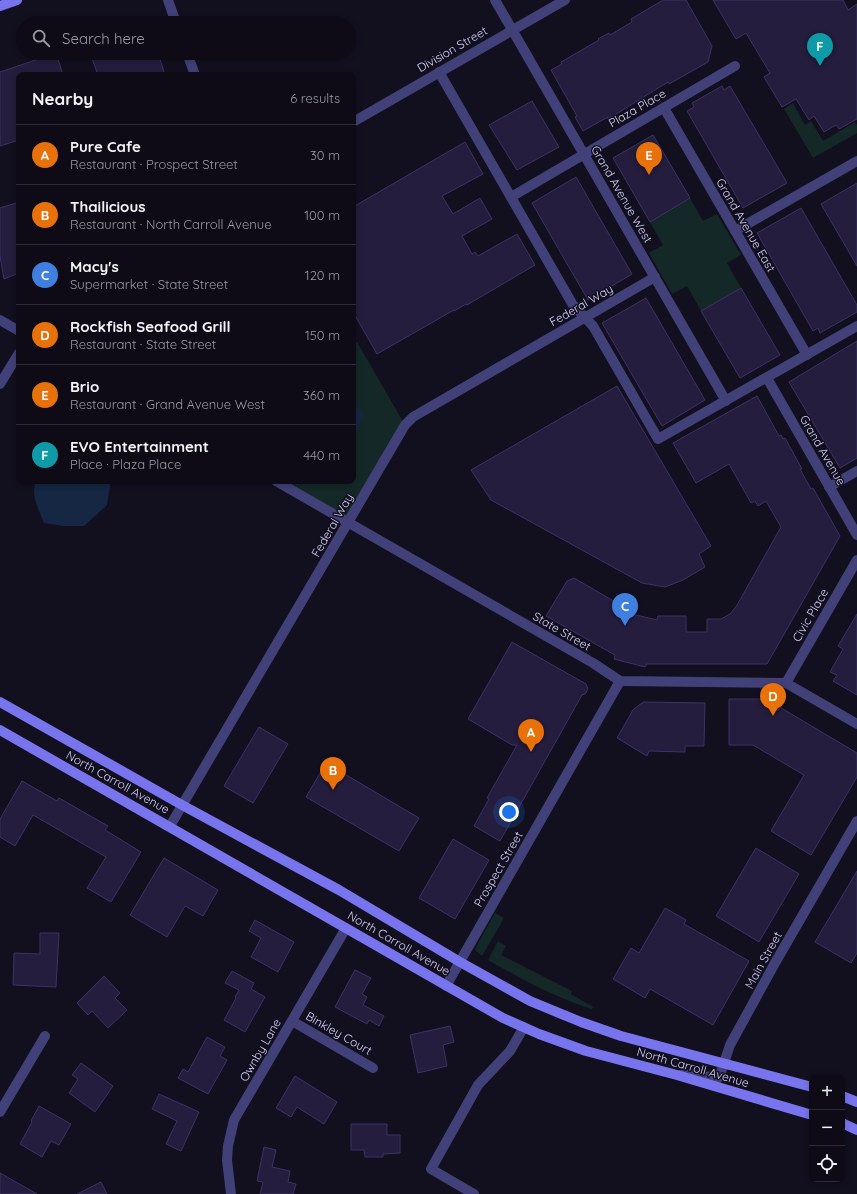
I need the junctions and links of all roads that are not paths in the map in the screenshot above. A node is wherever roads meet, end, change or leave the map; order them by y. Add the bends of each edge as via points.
1 (17, 0) edge
2 (168, 0) edge
3 (495, 0) edge
4 (565, 0) edge
5 (0, 6) edge
6 (174, 16) edge
7 (513, 30) junction
8 (190, 60) edge
9 (735, 66) dead end
10 (194, 72) edge
11 (439, 72) junction
12 (664, 108) junction
13 (356, 120) edge
14 (585, 154) junction
15 (857, 161) edge
16 (511, 197) junction
17 (735, 231) junction
18 (655, 278) junction
19 (586, 318) junction
20 (0, 320) edge
21 (857, 326) edge
22 (16, 329) edge
23 (807, 355) junction
24 (16, 358) edge
25 (767, 378) junction
26 (0, 384) edge
27 (726, 400) junction
28 (857, 471) edge
29 (281, 484) edge
30 (829, 487) junction
31 (348, 523) junction
32 (857, 535) edge
33 (857, 560) edge
34 (620, 681) junction
35 (786, 683) junction
36 (0, 702) edge
37 (857, 724) edge
38 (0, 730) edge
39 (182, 805) junction
40 (857, 821) edge
41 (170, 826) junction
42 (346, 928) junction
43 (460, 962) junction
44 (446, 986) junction
45 (292, 1021) junction
46 (524, 1027) junction
47 (45, 1036) dead end
48 (725, 1064) junction
49 (373, 1068) dead end
50 (677, 1075) junction
51 (809, 1086) edge
52 (845, 1097) edge
53 (857, 1102) edge
54 (0, 1112) edge
55 (809, 1114) edge
56 (845, 1124) edge
57 (857, 1130) edge
58 (231, 1194) edge
59 (474, 1194) edge

1 - 5 main road
2 - 6 street
3 - 7 street, Grand Avenue West
4 - 7 street, Division Street
7 - 11 street, Division Street
7 - 14 street, Grand Avenue West
8 - 10 street
9 - 12 street, Plaza Place
11 - 13 street, Division Street
11 - 16 street
12 - 14 street, Plaza Place
12 - 17 street, Grand Avenue East
14 - 16 street, Plaza Place
14 - 18 street, Grand Avenue West
15 - 17 street
16 - 19 street via 573,305
17 - 23 street, Grand Avenue East
18 - 19 street, Federal Way
18 - 27 street, Grand Avenue West
19 - 27 street via 658,439
19 - 31 street, Federal Way via 413,417 405,426
20 - 22 street
21 - 23 street
23 - 25 street
24 - 26 street
25 - 27 street
25 - 30 street, Grand Avenue
28 - 30 street
29 - 31 street, State Street
30 - 32 street, Grand Avenue
31 - 34 street, State Street via 593,663
31 - 39 street, Federal Way
33 - 35 street, Civic Place
34 - 35 street
34 - 43 street, Prospect Street
35 - 37 street
36 - 39 main road, North Carroll Avenue
38 - 41 main road, North Carroll Avenue
39 - 41 street, Federal Way
39 - 43 main road, North Carroll Avenue via 338,890
40 - 48 street, Main Street via 730,1045
41 - 42 main road, North Carroll Avenue
42 - 44 main road, North Carroll Avenue
42 - 45 street, Ownby Lane
43 - 44 street, Prospect Street
43 - 48 main road, North Carroll Avenue via 530,1001 581,1022 621,1036
44 - 46 main road, North Carroll Avenue via 502,1018
45 - 49 street, Binkley Court
45 - 58 street, Ownby Lane via 234,1120 227,1160
46 - 50 main road, North Carroll Avenue via 586,1051
46 - 59 street via 510,1051 478,1085 431,1169
47 - 54 street
48 - 50 street, Main Street via 718,1078 696,1074
48 - 51 main road, North Carroll Avenue
50 - 55 main road, North Carroll Avenue
52 - 53 main road
56 - 57 main road

